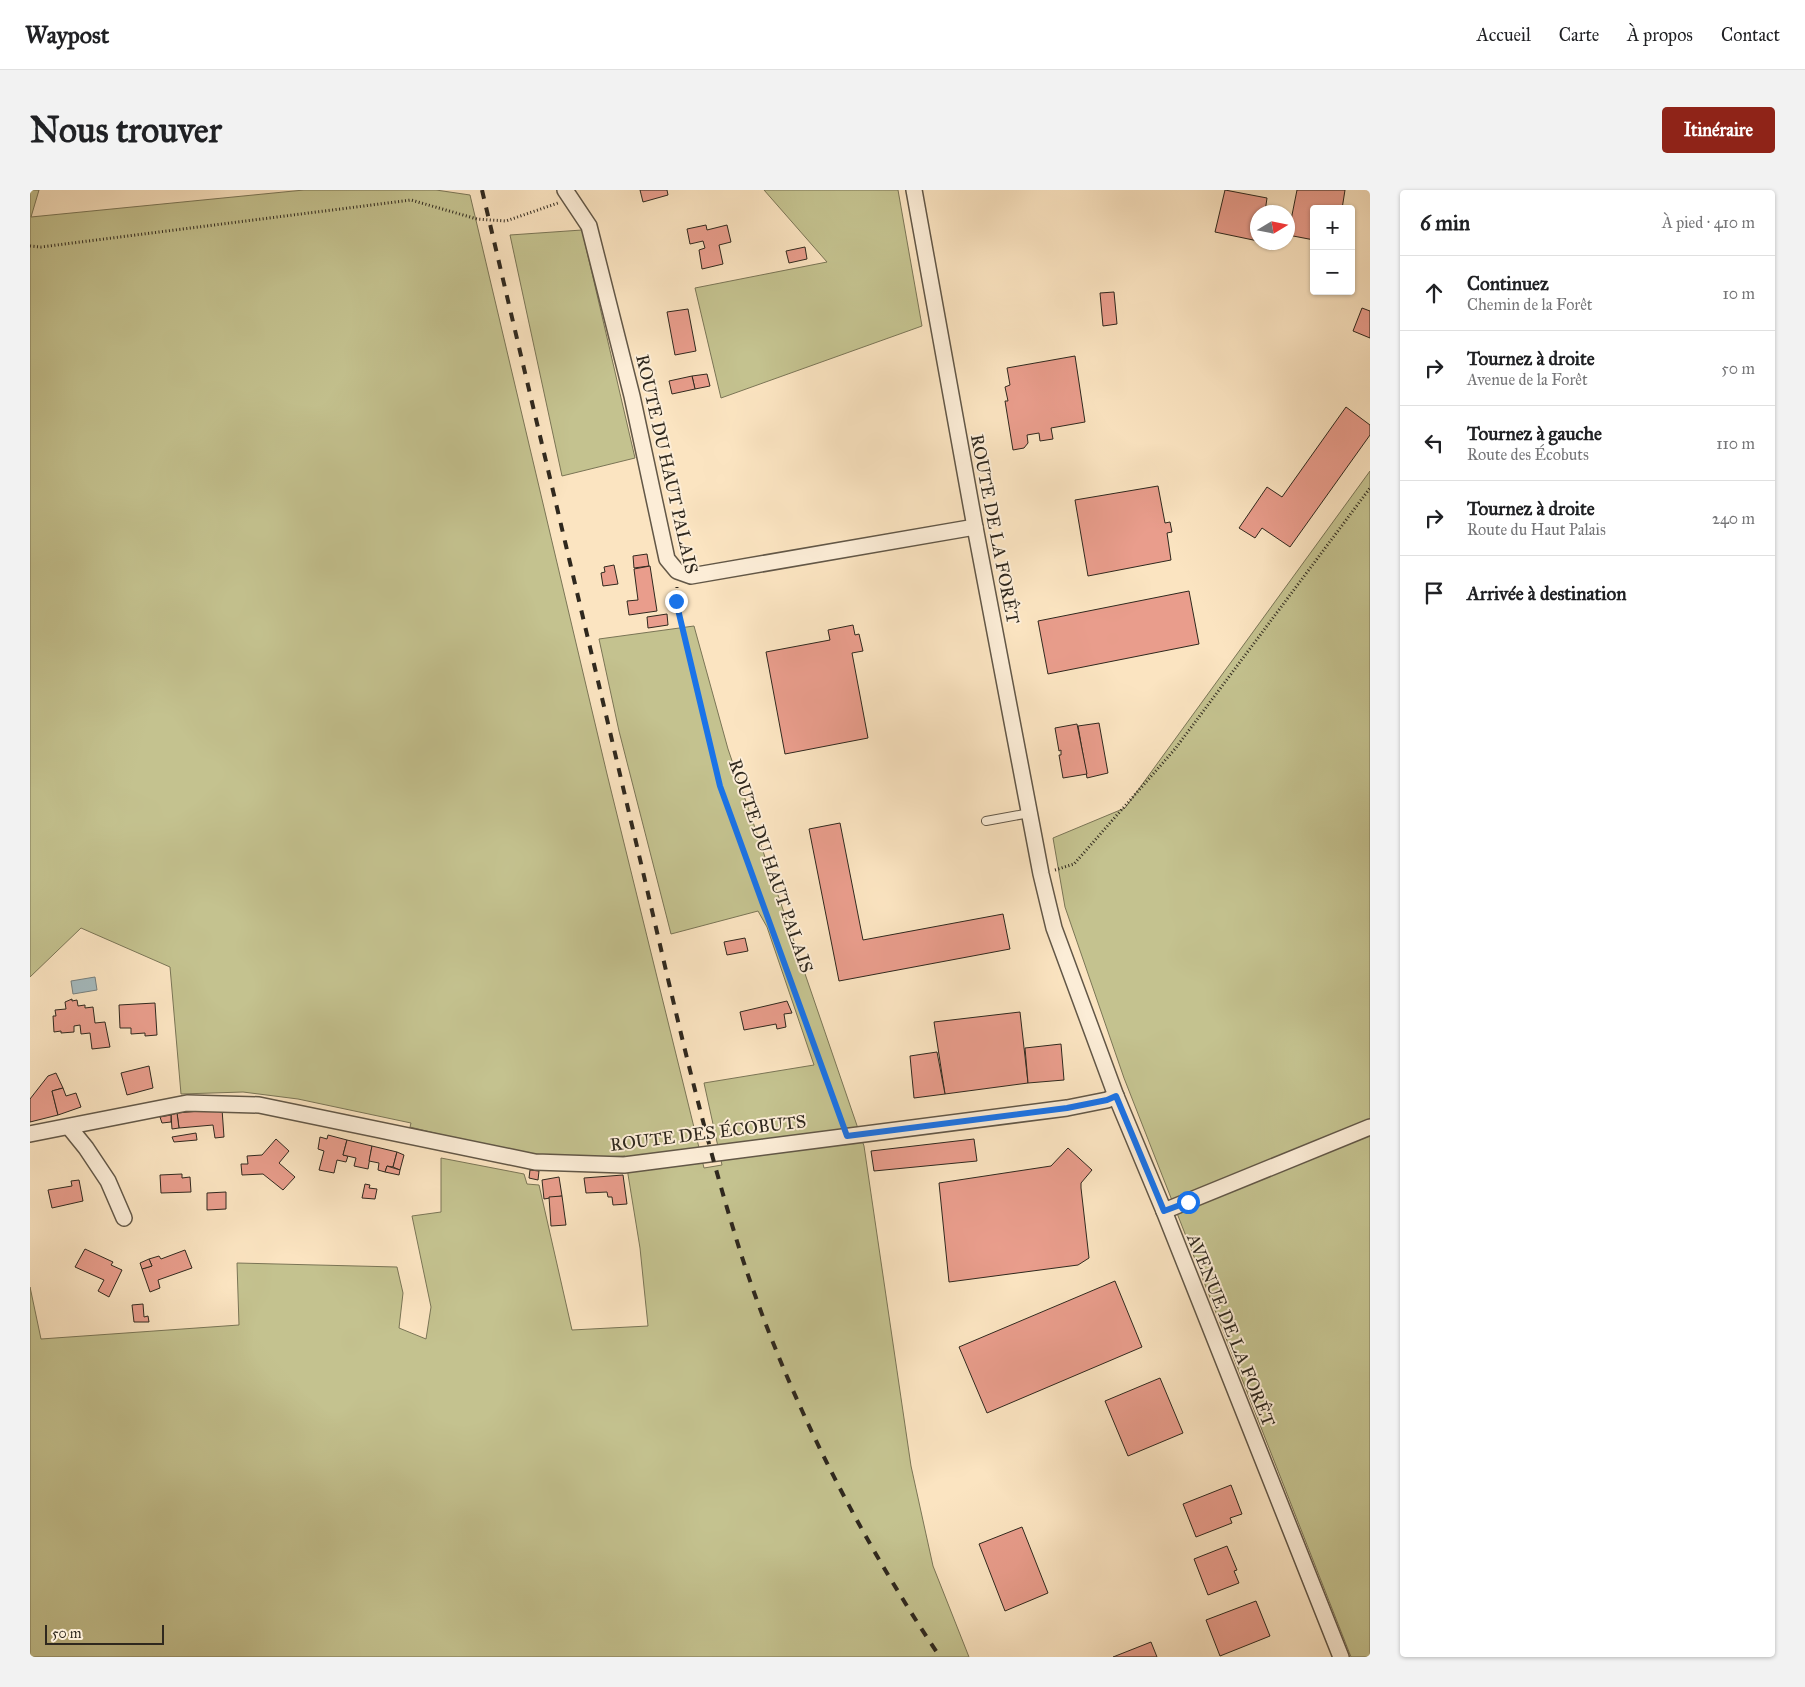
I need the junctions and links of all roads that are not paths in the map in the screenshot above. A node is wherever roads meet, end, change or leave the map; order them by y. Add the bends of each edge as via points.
1 (914, 190) edge
2 (567, 194) edge
3 (975, 527) junction
4 (1030, 812) junction
5 (986, 821) dead end
6 (1041, 874) joint
7 (1116, 1096) junction
8 (1370, 1127) edge
9 (69, 1128) junction
10 (30, 1134) edge
11 (1164, 1211) junction
12 (124, 1218) dead end
13 (1341, 1657) edge

1 - 3 street, ROUTE DE LA FORÊT
2 - 3 street, ROUTE DU HAUT PALAIS via 589,226 632,396 667,559 677,572 690,576
3 - 4 street, ROUTE DE LA FORÊT
4 - 5 lane
4 - 6 street, ROUTE DE LA FORÊT
6 - 7 street, AVENUE DE LA FORÊT via 1054,928
7 - 9 street, ROUTE DES ÉCOBUTS via 1067,1108 624,1164 535,1162 259,1105 187,1103
7 - 11 street, AVENUE DE LA FORÊT
8 - 11 street
9 - 10 street, ROUTE DES ÉCOBUTS
9 - 12 street via 108,1181
11 - 13 street, AVENUE DE LA FORÊT

